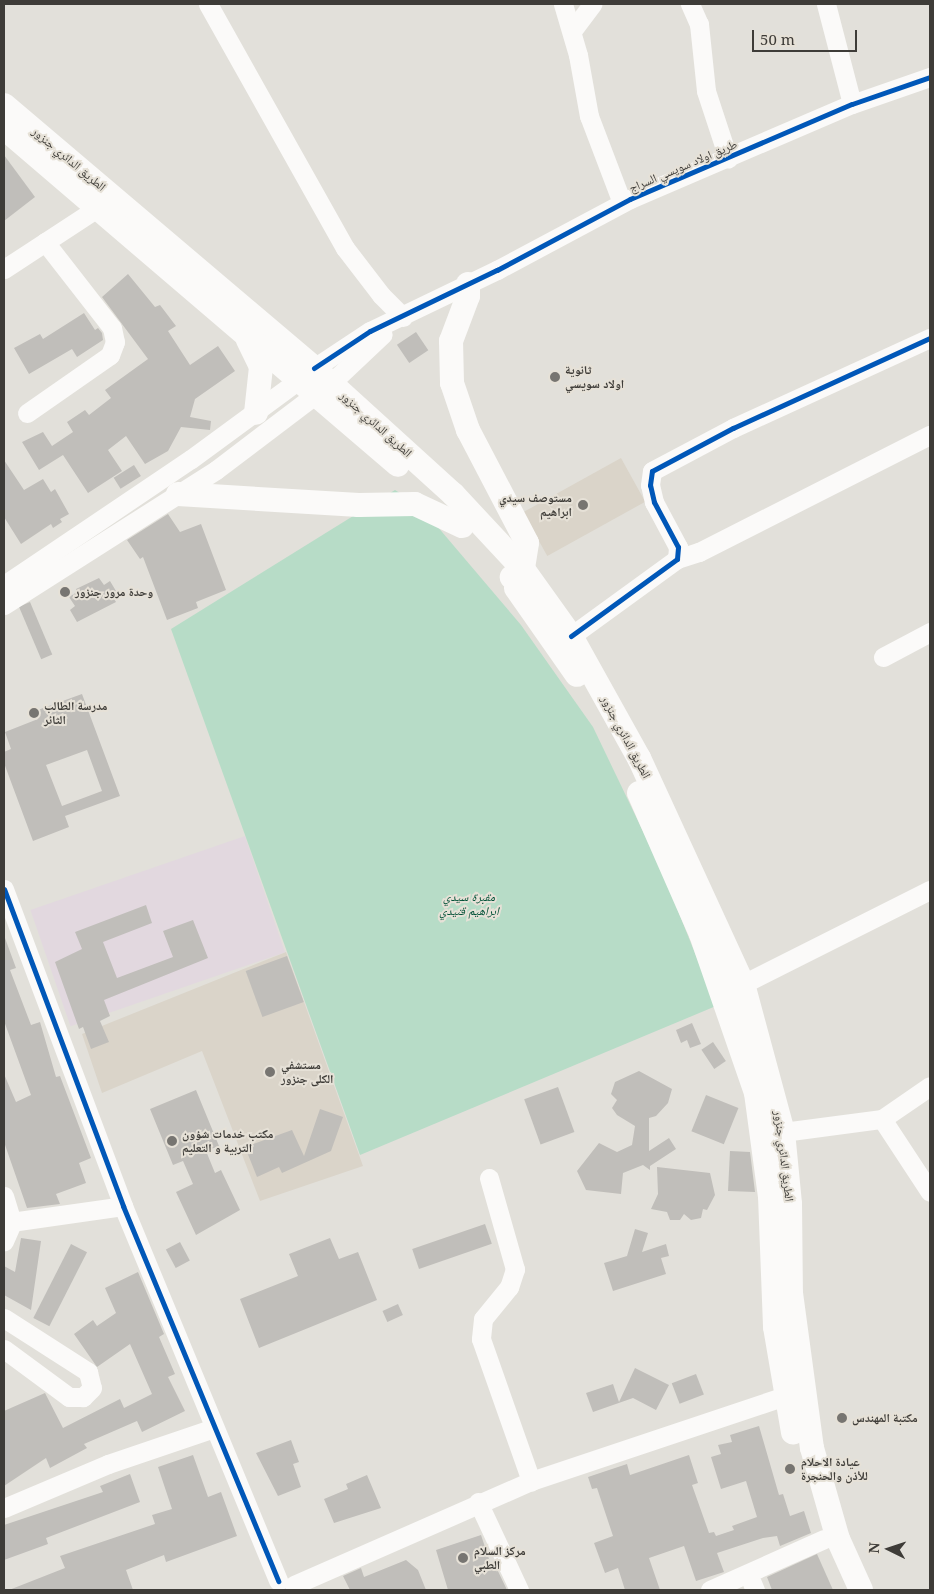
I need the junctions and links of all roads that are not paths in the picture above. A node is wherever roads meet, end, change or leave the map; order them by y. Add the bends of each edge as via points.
1 (208, 4) edge
2 (563, 4) edge
3 (592, 4) edge
4 (690, 4) edge
5 (826, 4) edge
6 (572, 31) junction
7 (930, 77) edge
8 (852, 104) junction
9 (4, 105) edge
10 (4, 128) edge
11 (728, 158) junction
12 (105, 203) junction
13 (622, 203) junction
14 (45, 242) junction
15 (4, 270) edge
16 (468, 284) junction
17 (401, 318) junction
18 (246, 336) junction
19 (930, 338) edge
20 (315, 381) junction
21 (27, 413) dead end
22 (256, 413) junction
23 (930, 435) edge
24 (158, 481) junction
25 (173, 496) junction
26 (462, 526) junction
27 (677, 560) junction
28 (517, 574) junction
29 (4, 585) edge
30 (4, 604) edge
31 (930, 632) edge
32 (571, 636) junction
33 (883, 657) dead end
34 (4, 889) edge
35 (930, 890) edge
36 (742, 984) junction
37 (930, 1086) edge
38 (882, 1119) junction
39 (783, 1132) junction
40 (488, 1178) dead end
41 (930, 1192) edge
42 (4, 1196) edge
43 (123, 1206) junction
44 (8, 1223) edge
45 (4, 1241) edge
46 (4, 1318) edge
47 (4, 1349) edge
48 (785, 1396) junction
49 (214, 1428) junction
50 (531, 1480) junction
51 (478, 1502) junction
52 (4, 1508) edge
53 (824, 1539) junction
54 (285, 1587) edge
55 (519, 1590) edge
56 (710, 1590) edge
57 (846, 1590) edge
58 (861, 1590) edge

1 - 17 street via 345,248
2 - 6 street
3 - 6 street
4 - 11 street via 699,24 706,91
5 - 8 street
6 - 13 street via 589,116
7 - 8 street, طريق اولاد سويسي السراج
8 - 11 street, طريق اولاد سويسي السراج
9 - 12 main road, الطريق الدائري جنزور
10 - 12 main road, الطريق الدائري جنزور
11 - 13 street, طريق اولاد سويسي السراج
12 - 14 street
12 - 18 main road, الطريق الدائري جنزور
12 - 20 main road, الطريق الدائري جنزور
13 - 16 street, طريق اولاد سويسي السراج
14 - 15 street
14 - 21 street via 112,328 115,342 110,355
16 - 17 street, طريق اولاد سويسي السراج
16 - 28 main road via 467,302 451,341 452,383 468,430 525,537 528,554
17 - 20 street, طريق اولاد سويسي السراج
18 - 20 main road, الطريق الدائري جنزور
18 - 22 main road via 261,367
19 - 27 street via 733,428 652,471 650,485 654,502 678,547
20 - 22 street
20 - 25 street
20 - 26 main road, الطريق الدائري جنزور
20 - 28 main road, الطريق الدائري جنزور via 452,494
22 - 24 street
23 - 27 street via 699,552
24 - 25 street
24 - 29 street
25 - 26 main road via 359,505 415,504
25 - 30 street
26 - 28 main road, الطريق الدائري جنزور
27 - 32 street
28 - 32 main road, الطريق الدائري جنزور
28 - 48 main road, الطريق الدائري جنزور via 632,778 701,934 756,1093 770,1196 775,1327
31 - 33 street
32 - 36 main road, الطريق الدائري جنزور via 639,758
34 - 43 street
35 - 36 street
36 - 39 main road, الطريق الدائري جنزور
37 - 38 street
38 - 39 street
38 - 41 street
39 - 58 main road, الطريق الدائري جنزور via 790,1204 791,1293 804,1403 812,1448 838,1538
40 - 50 street via 515,1269 510,1287 483,1319 481,1339
42 - 44 street
43 - 44 street
43 - 49 street
44 - 45 street
46 - 47 street via 88,1372 92,1388 82,1398 70,1397
48 - 50 street
48 - 53 main road, الطريق الدائري جنزور
49 - 52 street via 108,1464
49 - 54 street
50 - 51 street
51 - 54 street
51 - 55 street
53 - 56 street
53 - 57 main road, الطريق الدائري جنزور

